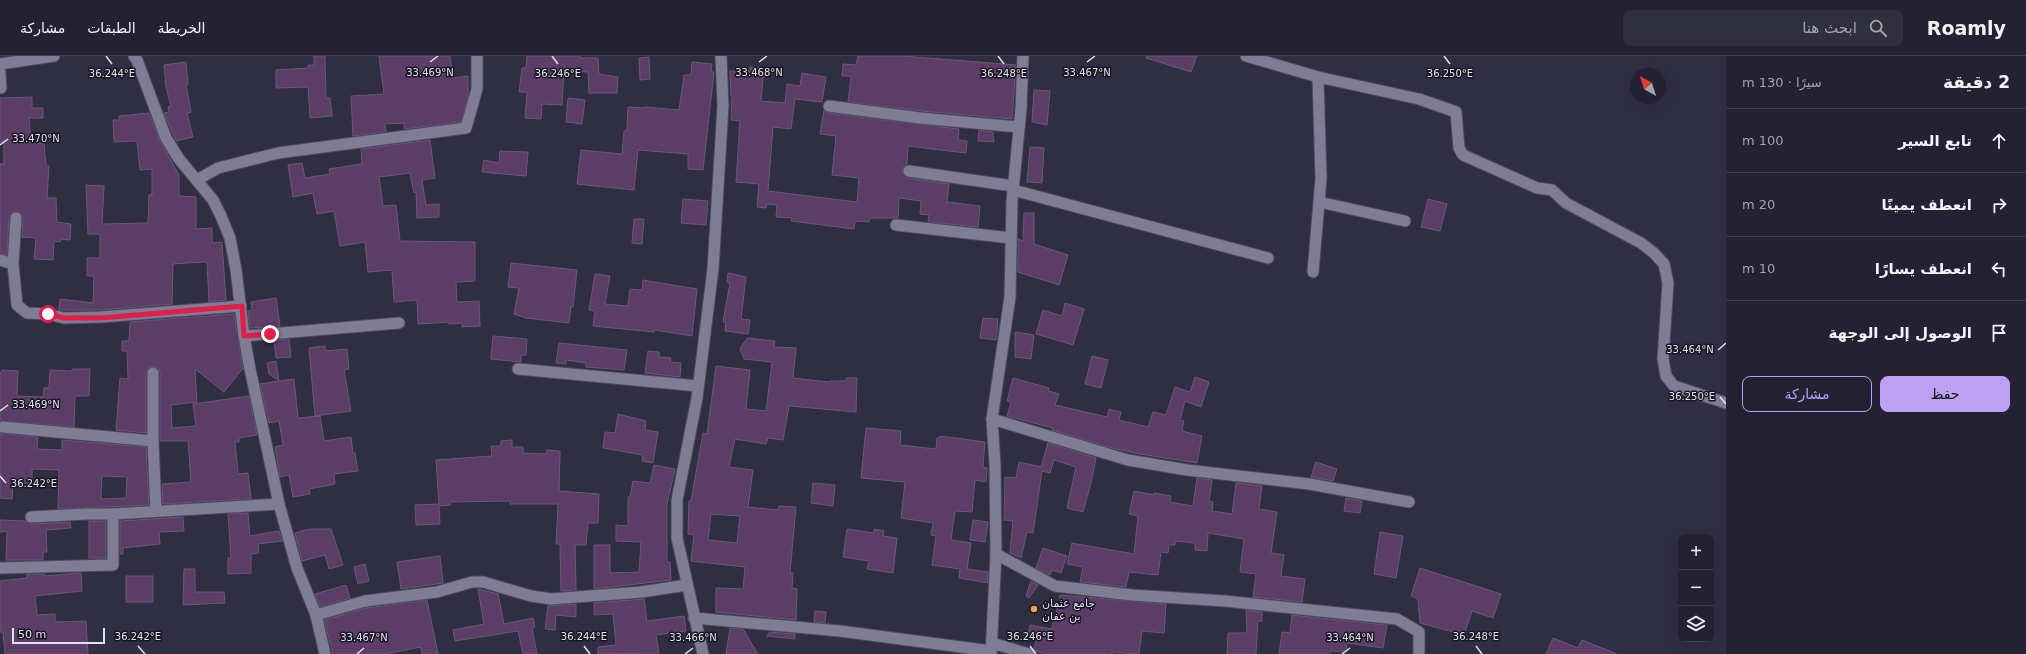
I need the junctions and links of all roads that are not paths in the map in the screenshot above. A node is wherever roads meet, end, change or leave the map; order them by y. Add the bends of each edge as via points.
1 (54, 56) edge
2 (134, 56) edge
3 (477, 56) edge
4 (721, 56) edge
5 (1023, 56) edge
6 (1246, 56) edge
7 (0, 64) edge
8 (0, 72) edge
9 (1318, 77) junction
10 (1, 88) dead end
11 (829, 106) dead end
12 (1019, 128) junction
13 (909, 171) dead end
14 (197, 180) junction
15 (1013, 188) junction
16 (1319, 202) junction
17 (16, 218) dead end
18 (1406, 221) dead end
19 (896, 225) dead end
20 (1011, 238) junction
21 (1268, 258) dead end
22 (0, 260) edge
23 (13, 264) junction
24 (1313, 272) dead end
25 (242, 306) junction
26 (399, 323) dead end
27 (244, 336) junction
28 (518, 369) dead end
29 (153, 373) dead end
30 (698, 386) junction
31 (1726, 403) edge
32 (992, 419) junction
33 (3, 427) dead end
34 (153, 441) junction
35 (1409, 502) dead end
36 (279, 504) junction
37 (156, 511) junction
38 (113, 514) junction
39 (31, 517) dead end
40 (996, 554) junction
41 (0, 568) edge
42 (687, 585) junction
43 (316, 615) junction
44 (694, 618) junction
45 (991, 649) edge
46 (325, 654) edge
47 (703, 654) edge
48 (1029, 654) edge
49 (1419, 654) edge

1 - 7 street
2 - 14 street via 153,98 166,138 179,159
3 - 14 street via 477,88 466,128 278,153 218,168
4 - 30 street via 723,106 713,269
5 - 12 street
6 - 9 street
8 - 10 street
9 - 16 street via 1321,179
9 - 31 street via 1419,99 1456,112 1459,148 1463,155 1537,188 1552,190 1566,202 1641,243 1654,253 1664,264 1668,283 1663,359 1666,376 1674,386
11 - 12 street
12 - 15 street
13 - 15 street
14 - 25 street via 213,200 230,238
15 - 20 street
15 - 21 street
16 - 18 street
16 - 24 street
17 - 23 street
19 - 20 street
20 - 32 street via 1010,297
22 - 23 street
23 - 25 street via 17,305 27,313 64,318 101,318
25 - 27 street
26 - 27 street
27 - 36 street
28 - 30 street
29 - 34 street
30 - 42 street via 677,500 677,538
32 - 35 street via 1128,460 1187,470 1309,484
32 - 40 street
33 - 34 street
34 - 37 street
36 - 37 street
36 - 43 street via 297,568
37 - 38 street
38 - 39 street
38 - 41 street via 113,565
40 - 45 street
40 - 49 street via 1055,586 1397,619 1419,632
42 - 43 street via 641,592 551,599 491,584 472,582 437,592 365,601
42 - 44 street
43 - 46 street
44 - 45 street
44 - 47 street
45 - 48 street

